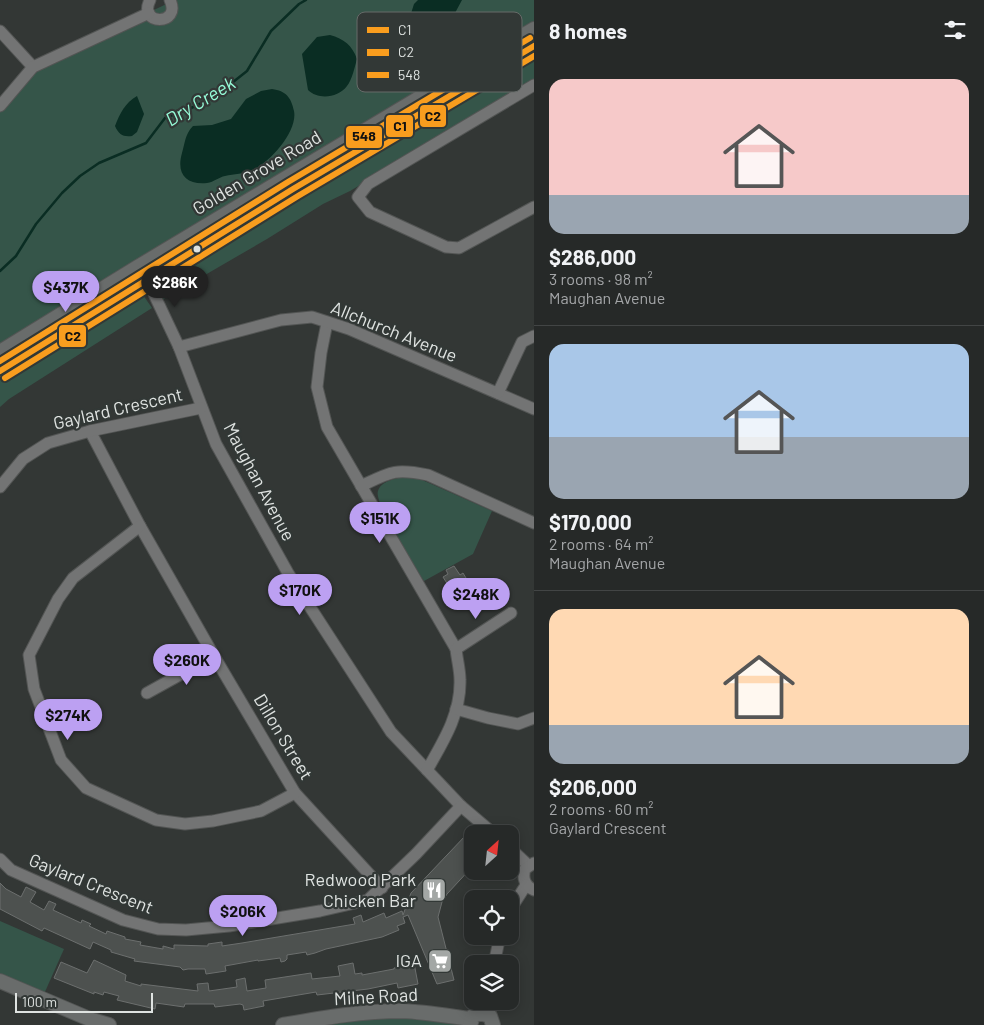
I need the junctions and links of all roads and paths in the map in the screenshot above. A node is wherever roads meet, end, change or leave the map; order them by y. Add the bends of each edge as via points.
1 (150, 0) edge
2 (172, 1) edge
3 (149, 13) junction
4 (534, 29) edge
5 (0, 31) edge
6 (522, 36) edge
7 (534, 46) edge
8 (522, 53) edge
9 (33, 67) junction
10 (534, 85) edge
11 (429, 92) edge
12 (456, 92) edge
13 (0, 106) edge
14 (534, 206) edge
15 (140, 266) junction
16 (147, 280) junction
17 (327, 323) junction
18 (534, 336) edge
19 (179, 347) junction
20 (0, 352) edge
21 (0, 371) edge
22 (498, 393) junction
23 (201, 408) junction
24 (534, 409) edge
25 (90, 431) junction
26 (361, 486) junction
27 (0, 487) edge
28 (534, 523) edge
29 (140, 526) junction
30 (511, 613) dead end
31 (456, 649) junction
32 (214, 656) junction
33 (147, 693) dead end
34 (456, 709) junction
35 (534, 718) edge
36 (427, 770) junction
37 (296, 793) junction
38 (461, 806) junction
39 (483, 825) edge
40 (519, 855) edge
41 (0, 859) edge
42 (531, 864) edge
43 (530, 887) edge
44 (382, 888) junction
45 (519, 900) edge
46 (0, 981) edge
47 (481, 1010) edge
48 (487, 1010) edge
49 (471, 1022) edge
50 (110, 1025) edge
51 (283, 1025) edge
52 (493, 1025) edge

1 - 3 street via 147,6
2 - 3 street via 168,18 155,19
3 - 9 street
4 - 6 main road, Golden Grove Road
5 - 9 street
7 - 8 main road, Golden Grove Road
9 - 13 street
10 - 14 street via 368,184 358,197 370,212 446,247 459,248
11 - 15 main road, Golden Grove Road
12 - 16 main road, Golden Grove Road
15 - 16 street, Maughan Avenue
15 - 20 main road, Golden Grove Road
16 - 19 street, Maughan Avenue
16 - 21 main road, Golden Grove Road
17 - 19 street, Allchurch Avenue via 312,318 281,320
17 - 22 street, Allchurch Avenue
17 - 26 street via 317,388 327,427
18 - 22 street via 522,342
19 - 23 street, Maughan Avenue
22 - 24 street, Allchurch Avenue
23 - 25 street, Gaylard Crescent
23 - 36 street, Maughan Avenue via 216,444 288,573 390,732
25 - 27 street, Gaylard Crescent via 48,443 23,459
25 - 29 street, Dillon Street
26 - 28 street via 390,472 410,471 428,475
26 - 31 street
29 - 32 street, Dillon Street
29 - 37 street via 73,578 58,599 29,655 34,689 61,760 86,788 156,820 185,824 261,811
30 - 31 street
31 - 34 street via 460,680
32 - 33 street
32 - 37 street, Dillon Street
34 - 35 street via 518,724
34 - 36 street via 448,734
36 - 38 street, Maughan Avenue
37 - 44 street, Dillon Street
38 - 39 street, Maughan Avenue
38 - 44 street, Gaylard Crescent
40 - 42 street
41 - 44 street, Gaylard Crescent via 11,870 123,920 158,929 229,926 320,911 368,900
42 - 43 street via 524,873
43 - 45 street
46 - 50 main road
47 - 49 main road
48 - 52 main road
49 - 51 main road, Milne Road via 434,1014 383,1012 354,1013

